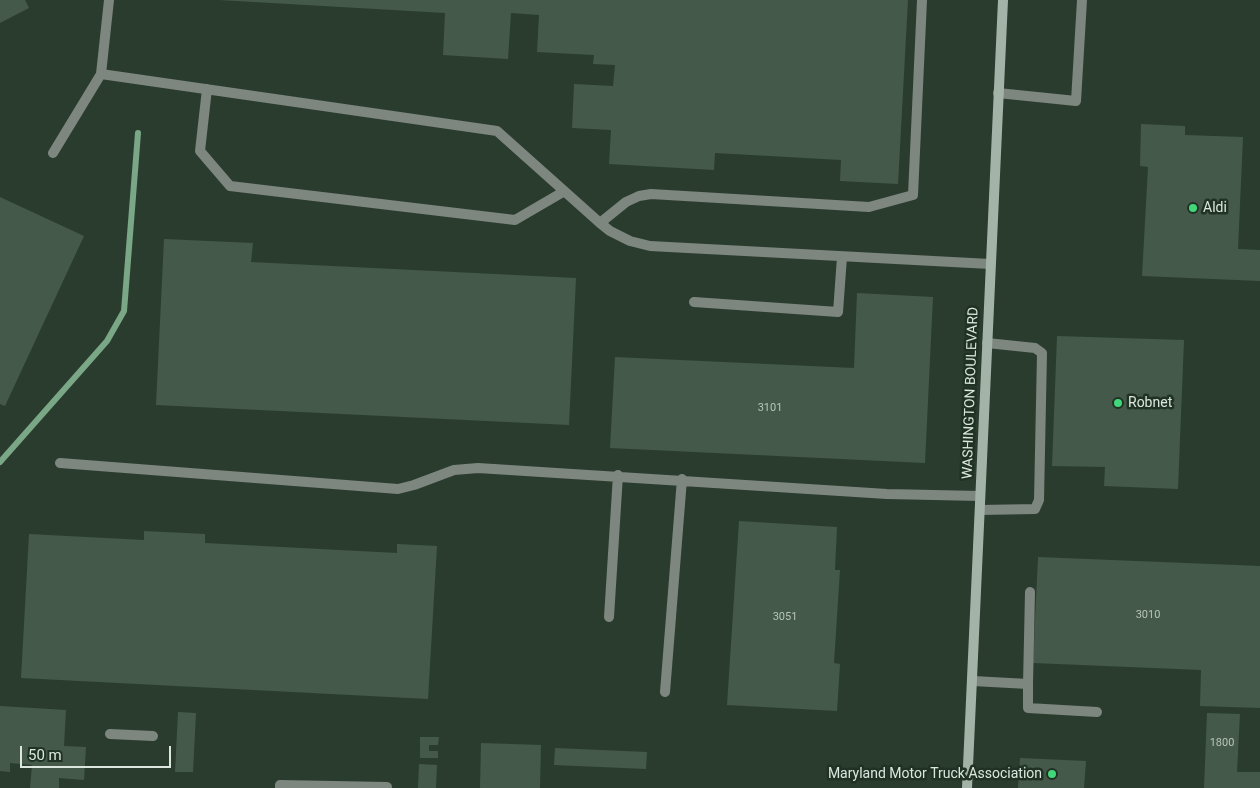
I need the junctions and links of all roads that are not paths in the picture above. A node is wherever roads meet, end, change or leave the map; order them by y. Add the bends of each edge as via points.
1 (109, 0) edge
2 (922, 0) edge
3 (1003, 0) edge
4 (1082, 0) edge
5 (101, 74) junction
6 (207, 89) junction
7 (998, 93) junction
8 (53, 153) dead end
9 (563, 192) junction
10 (600, 223) junction
11 (842, 257) junction
12 (990, 264) junction
13 (694, 302) dead end
14 (987, 344) junction
15 (60, 463) dead end
16 (618, 475) junction
17 (682, 479) junction
18 (980, 496) junction
19 (980, 510) junction
20 (1030, 592) dead end
21 (609, 617) dead end
22 (973, 681) junction
23 (1028, 684) junction
24 (665, 692) dead end
25 (1097, 712) dead end
26 (110, 734) dead end
27 (153, 736) dead end
28 (388, 787) edge
29 (280, 788) edge
30 (967, 788) edge

1 - 5 lane
2 - 10 lane via 913,196 869,207 651,194 626,202
3 - 7 main road, WASHINGTON BOULEVARD
4 - 7 lane via 1076,101
5 - 6 lane
5 - 8 lane
6 - 9 lane via 497,131
6 - 9 lane via 200,151 230,186 514,220
7 - 12 main road, WASHINGTON BOULEVARD
9 - 10 lane
10 - 11 lane via 630,241 650,246
11 - 12 lane
11 - 13 lane via 838,312
12 - 14 main road, WASHINGTON BOULEVARD
14 - 18 main road, WASHINGTON BOULEVARD
14 - 19 lane via 1035,348 1042,353 1039,500 1035,509
15 - 16 lane via 398,489 454,470 478,468
16 - 17 lane
16 - 21 lane
17 - 18 lane via 886,494
17 - 24 lane
18 - 19 main road, WASHINGTON BOULEVARD
19 - 22 main road, WASHINGTON BOULEVARD
20 - 23 lane
22 - 23 lane
22 - 30 main road, WASHINGTON BOULEVARD
23 - 25 lane via 1028,708
26 - 27 lane
28 - 29 lane via 280,784

